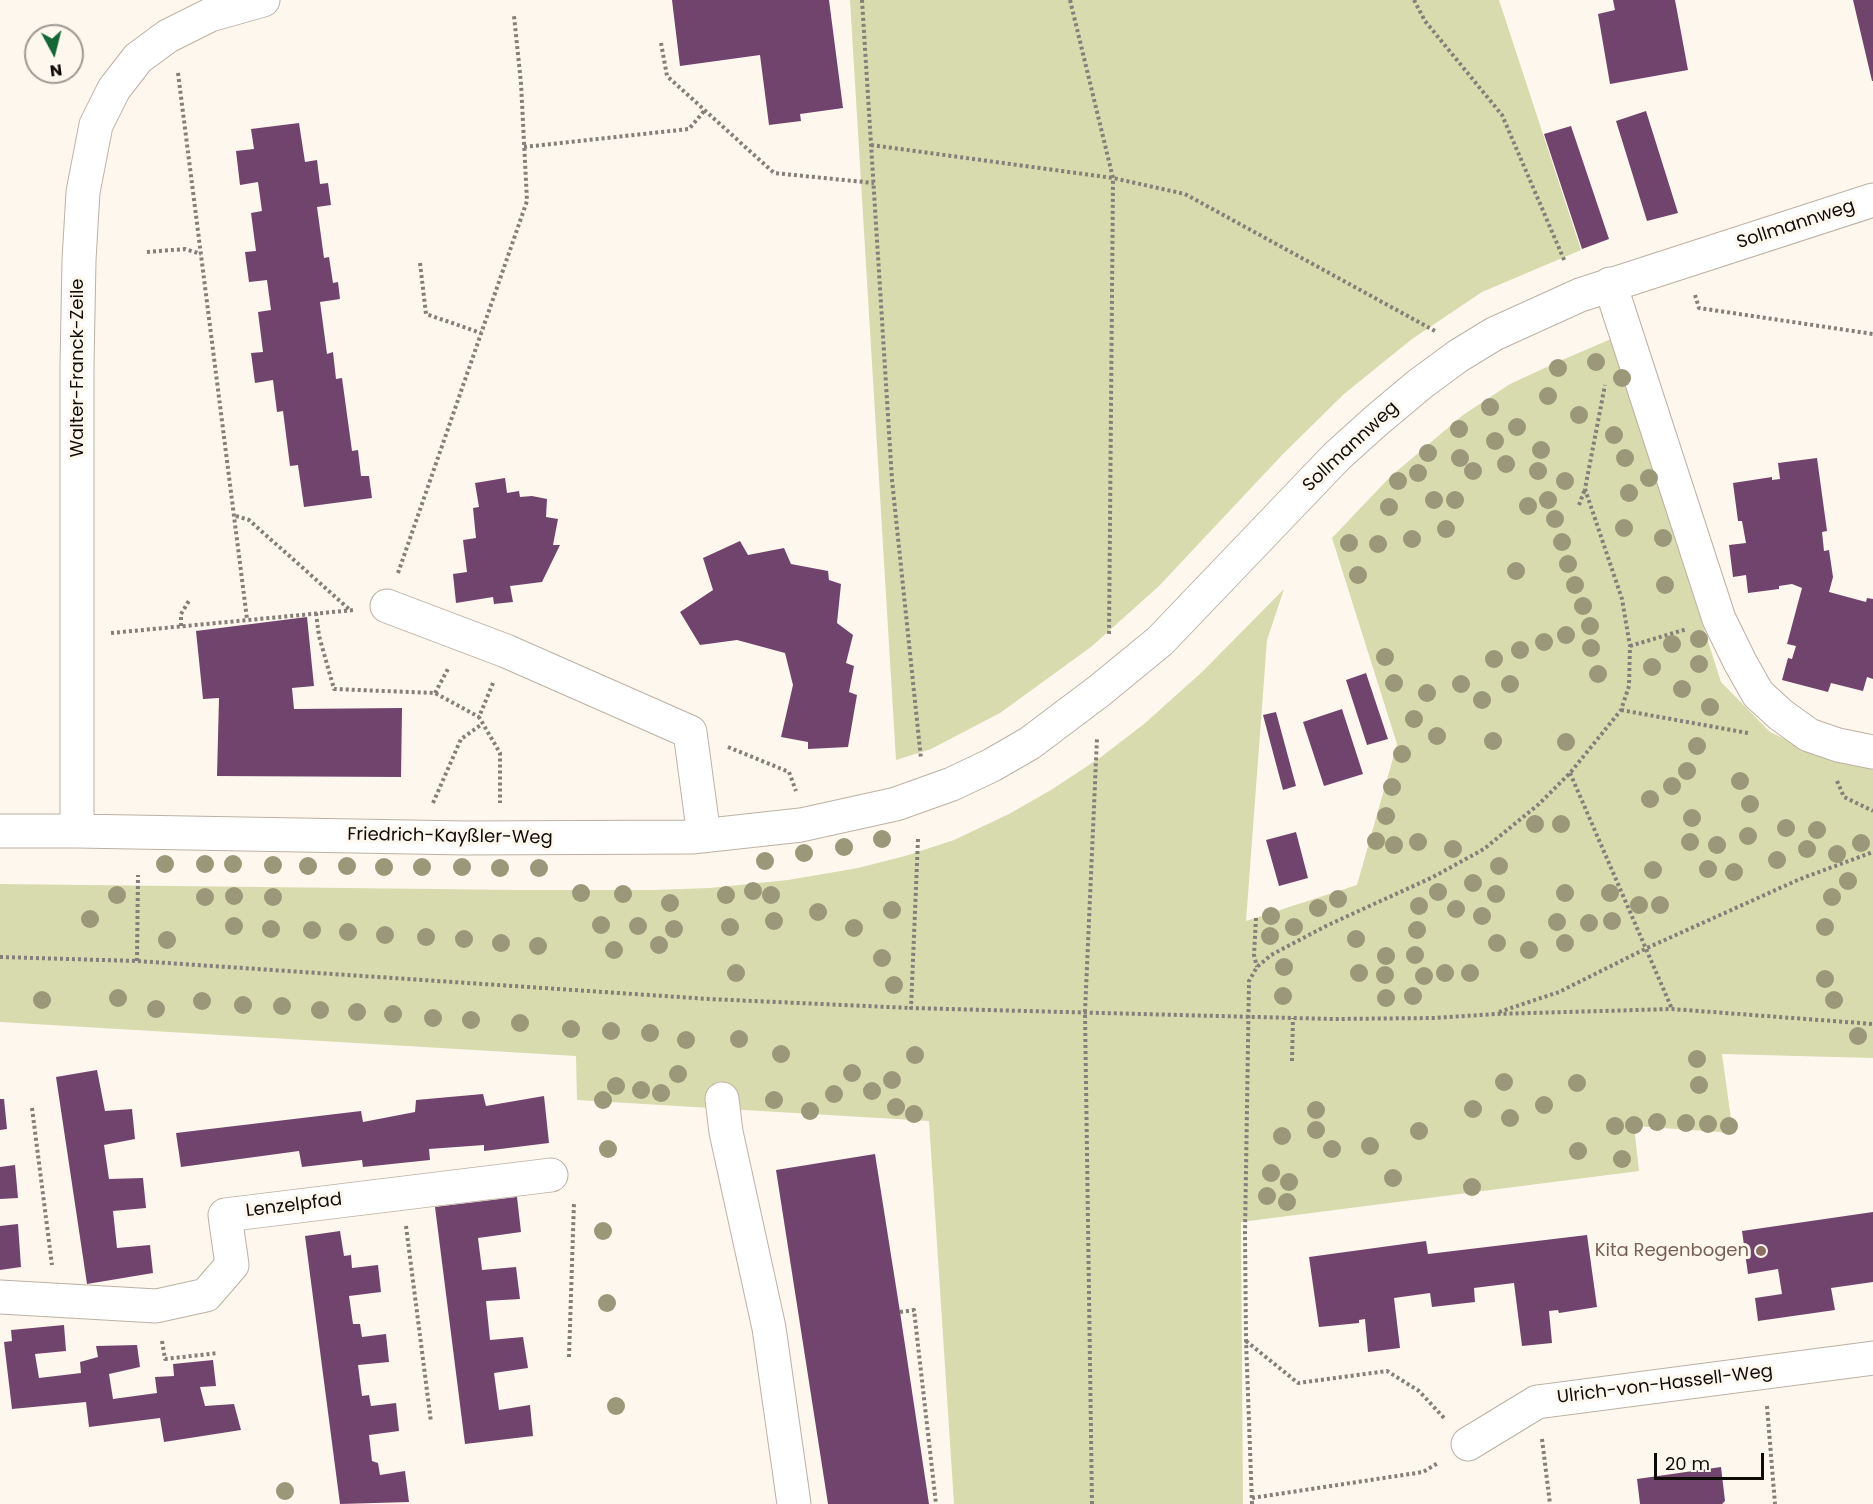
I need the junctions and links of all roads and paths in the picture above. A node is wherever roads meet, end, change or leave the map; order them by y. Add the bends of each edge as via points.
1 (263, 0) edge
2 (862, 0) edge
3 (1070, 0) edge
4 (1414, 0) edge
5 (514, 16) dead end
6 (661, 43) dead end
7 (178, 70) dead end
8 (705, 110) junction
9 (872, 145) junction
10 (524, 147) junction
11 (1113, 178) junction
12 (874, 183) junction
13 (1873, 200) edge
14 (147, 252) dead end
15 (201, 254) junction
16 (1684, 260) junction
17 (420, 263) dead end
18 (1610, 284) junction
19 (1580, 295) junction
20 (1436, 332) dead end
21 (481, 333) junction
22 (1873, 334) edge
23 (1606, 380) dead end
24 (1585, 489) junction
25 (1579, 505) dead end
26 (236, 516) junction
27 (190, 599) dead end
28 (387, 606) junction
29 (351, 610) junction
30 (316, 613) junction
31 (248, 619) junction
32 (181, 626) junction
33 (1671, 633) dead end
34 (77, 635) junction
35 (1109, 640) dead end
36 (1630, 646) junction
37 (506, 651) junction
38 (1621, 710) junction
39 (480, 717) junction
40 (482, 724) junction
41 (690, 732) junction
42 (1098, 733) dead end
43 (1756, 734) dead end
44 (1873, 752) edge
45 (922, 761) dead end
46 (1570, 773) junction
47 (796, 792) dead end
48 (433, 803) dead end
49 (500, 804) dead end
50 (896, 804) joint
51 (0, 831) edge
52 (77, 831) junction
53 (704, 836) junction
54 (918, 839) dead end
55 (1873, 852) edge
56 (138, 875) dead end
57 (1256, 918) dead end
58 (1647, 948) junction
59 (0, 957) edge
60 (137, 961) junction
61 (1257, 967) junction
62 (910, 1008) junction
63 (1672, 1008) junction
64 (1086, 1012) junction
65 (1496, 1014) junction
66 (1247, 1017) junction
67 (1293, 1018) junction
68 (1873, 1024) edge
69 (1292, 1061) dead end
70 (722, 1100) dead end
71 (32, 1108) dead end
72 (551, 1175) joint
73 (402, 1193) junction
74 (0, 1298) edge
75 (56, 1300) junction
76 (156, 1306) junction
77 (900, 1312) dead end
78 (1246, 1340) junction
79 (218, 1353) dead end
80 (569, 1357) dead end
81 (1873, 1358) edge
82 (1763, 1372) junction
83 (1537, 1402) junction
84 (431, 1422) dead end
85 (1468, 1444) junction
86 (1252, 1498) junction
87 (794, 1504) edge
88 (936, 1504) edge
89 (1092, 1504) edge
90 (1251, 1504) edge
91 (1550, 1504) edge
92 (1775, 1504) edge

1 - 34 street, Walter-Franck-Zeile via 210,15 168,36 138,58 114,89 96,125 82,192 79,260
2 - 9 path
3 - 11 path
4 - 19 path via 1425,21 1502,115
5 - 10 path
6 - 8 path via 667,76
7 - 15 path
8 - 10 path via 689,129
8 - 12 path via 774,173
9 - 11 path
9 - 12 path
10 - 21 path via 527,201
11 - 20 path via 1185,194
11 - 35 path
12 - 45 path via 892,480
13 - 16 street, Sollmannweg
14 - 15 path via 185,249
15 - 26 path
16 - 18 street, Sollmannweg
16 - 22 path via 1699,309
17 - 21 path via 426,314
18 - 19 street, Sollmannweg
18 - 44 street via 1719,619 1740,662 1758,694 1809,735
19 - 50 street, Sollmannweg via 1494,334 1420,384 1337,456 1160,640 1065,718 992,765
21 - 28 path
23 - 24 path
24 - 25 path
24 - 36 path via 1622,599
26 - 29 path via 249,520
26 - 31 path
27 - 32 path via 181,614
28 - 29 path
28 - 37 street
29 - 30 path
30 - 31 path
30 - 39 path via 334,689 435,693
31 - 32 path
32 - 34 path
33 - 36 path
34 - 52 street, Walter-Franck-Zeile
36 - 38 path via 1629,686
37 - 39 path
37 - 41 street
38 - 43 path
38 - 46 path
39 - 40 path
40 - 48 path via 461,739
40 - 49 path via 500,753
41 - 47 path via 789,772
41 - 53 street
42 - 64 path
46 - 58 path
46 - 61 path via 1484,849 1326,926
50 - 53 street, Friedrich-Kayßler-Weg via 801,825
51 - 52 street, Friedrich-Kayßler-Weg
52 - 53 street, Friedrich-Kayßler-Weg via 466,838
54 - 62 path
55 - 58 path via 1800,879
56 - 60 path
57 - 61 path
58 - 63 path
58 - 65 path via 1559,992
59 - 60 path
60 - 62 path via 709,999
61 - 66 path via 1249,981
62 - 64 path
63 - 65 path
63 - 68 path
64 - 66 path
64 - 89 path
65 - 67 path
66 - 67 path
66 - 78 path
67 - 69 path
70 - 87 street via 769,1328
71 - 75 path
72 - 73 street, Lenzelpfad
72 - 80 path via 574,1189
73 - 76 street, Lenzelpfad via 225,1215 232,1265 206,1295
73 - 84 path
74 - 75 street, Lenzelpfad
75 - 76 street, Lenzelpfad
76 - 79 path via 165,1359
77 - 88 path via 914,1310
78 - 85 path via 1298,1383 1387,1371 1419,1391
78 - 86 path
81 - 82 street, Ulrich-von-Hassell-Weg
82 - 83 street, Ulrich-von-Hassell-Weg
82 - 92 path
83 - 85 street, Ulrich-von-Hassell-Weg
83 - 91 path
85 - 86 path via 1423,1472
86 - 90 path

